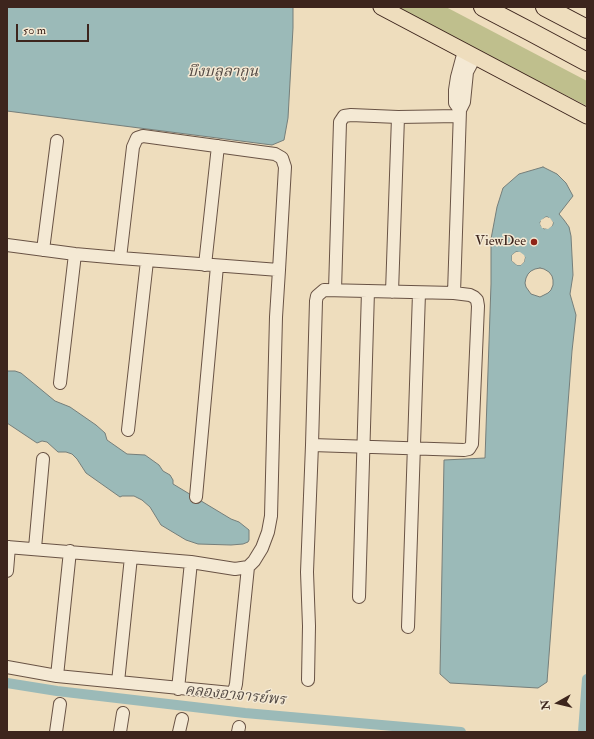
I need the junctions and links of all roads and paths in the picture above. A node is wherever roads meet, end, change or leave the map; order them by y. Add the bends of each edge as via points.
1 (381, 7) edge
2 (483, 7) edge
3 (545, 7) edge
4 (587, 28) edge
5 (469, 54) junction
6 (587, 62) edge
7 (460, 113) junction
8 (587, 116) edge
9 (398, 117) junction
10 (57, 141) dead end
11 (218, 146) junction
12 (7, 245) edge
13 (43, 250) junction
14 (75, 254) junction
15 (120, 258) junction
16 (147, 261) junction
17 (211, 266) junction
18 (279, 270) junction
19 (335, 290) junction
20 (368, 291) junction
21 (392, 292) junction
22 (419, 293) junction
23 (454, 294) junction
24 (60, 384) dead end
25 (128, 430) dead end
26 (312, 445) junction
27 (363, 447) junction
28 (414, 449) junction
29 (43, 459) dead end
30 (196, 497) dead end
31 (8, 547) edge
32 (35, 548) junction
33 (70, 551) junction
34 (131, 557) junction
35 (191, 562) junction
36 (248, 567) junction
37 (7, 571) edge
38 (359, 597) dead end
39 (408, 627) dead end
40 (7, 667) edge
41 (56, 676) junction
42 (308, 680) dead end
43 (118, 682) junction
44 (178, 689) junction
45 (60, 704) dead end
46 (123, 713) dead end
47 (182, 719) dead end
48 (56, 732) edge
49 (120, 732) edge
50 (180, 732) edge

1 - 5 main road
2 - 6 highway
3 - 4 highway
5 - 7 street via 464,102
5 - 8 main road
7 - 9 street
7 - 23 street
9 - 19 street via 351,115 344,116 340,122
9 - 21 street
10 - 13 street
11 - 15 street via 154,137 137,138 133,147
11 - 17 street
11 - 18 street via 275,154 282,158 285,167
12 - 13 street
13 - 14 street
14 - 15 street
14 - 24 street
15 - 16 street
16 - 17 street
16 - 25 street
17 - 18 street
17 - 30 street
18 - 36 street via 271,516 262,548
19 - 20 street
19 - 26 street via 324,290 317,296 316,301
20 - 21 street
20 - 27 street
21 - 22 street
22 - 23 street
22 - 28 street
23 - 28 street via 474,297 478,306 472,444 469,449 464,450
26 - 27 street
26 - 42 street via 307,572
27 - 28 street
27 - 38 street
28 - 39 street
29 - 32 street
31 - 32 street
31 - 37 street
32 - 33 street
33 - 34 street
33 - 41 street
34 - 35 street
34 - 43 street
35 - 36 street via 235,569
35 - 44 street
36 - 44 street via 234,692 228,694
40 - 41 street
41 - 43 street
43 - 44 street
45 - 48 street
46 - 49 street
47 - 50 street

